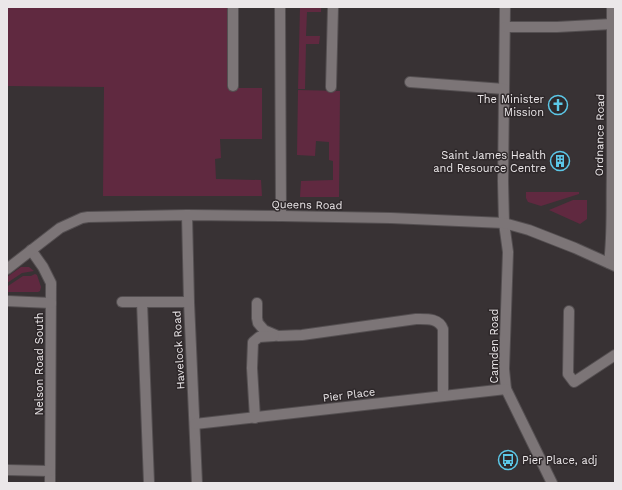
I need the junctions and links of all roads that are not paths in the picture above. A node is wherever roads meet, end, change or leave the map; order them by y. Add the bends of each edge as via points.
1 (233, 7) edge
2 (280, 7) edge
3 (333, 7) edge
4 (505, 7) edge
5 (612, 7) edge
6 (612, 24) junction
7 (505, 27) junction
8 (410, 82) dead end
9 (233, 86) dead end
10 (331, 88) dead end
11 (504, 89) junction
12 (187, 215) junction
13 (280, 216) junction
14 (504, 223) junction
15 (31, 250) junction
16 (612, 265) edge
17 (7, 269) edge
18 (7, 301) edge
19 (122, 302) dead end
20 (142, 302) junction
21 (189, 302) junction
22 (51, 303) junction
23 (257, 303) dead end
24 (569, 311) dead end
25 (278, 336) junction
26 (615, 355) edge
27 (506, 388) junction
28 (442, 396) junction
29 (255, 418) junction
30 (195, 424) junction
31 (7, 470) edge
32 (50, 471) junction
33 (50, 483) edge
34 (149, 483) edge
35 (197, 483) edge
36 (552, 483) edge

1 - 9 street
2 - 13 street
3 - 10 street
4 - 7 street, Camden Road
5 - 6 street, Ordnance Road
6 - 7 street
6 - 16 street, Ordnance Road
7 - 11 street, Camden Road
8 - 11 street
11 - 14 street, Camden Road
12 - 13 street, Queens Road
12 - 15 street, Queens Road via 82,218 60,228
12 - 21 street, Havelock Road
13 - 14 street, Queens Road
14 - 16 street, Queens Road via 529,230
14 - 27 street, Camden Road via 508,252 504,369
15 - 17 street, Queens Road
15 - 22 street, Nelson Road South via 51,283
18 - 22 street
19 - 20 street
20 - 21 street
20 - 34 street
21 - 30 street, Havelock Road
22 - 32 street, Nelson Road South
23 - 25 street via 258,323 264,330
24 - 26 street via 568,374 574,382
25 - 28 street via 416,319 437,321 443,329
25 - 29 street via 259,337 253,342
27 - 28 street, Pier Place
27 - 36 street, Camden Road
28 - 29 street, Pier Place
29 - 30 street, Pier Place
30 - 35 street, Havelock Road
31 - 32 street
32 - 33 street, Nelson Road South

